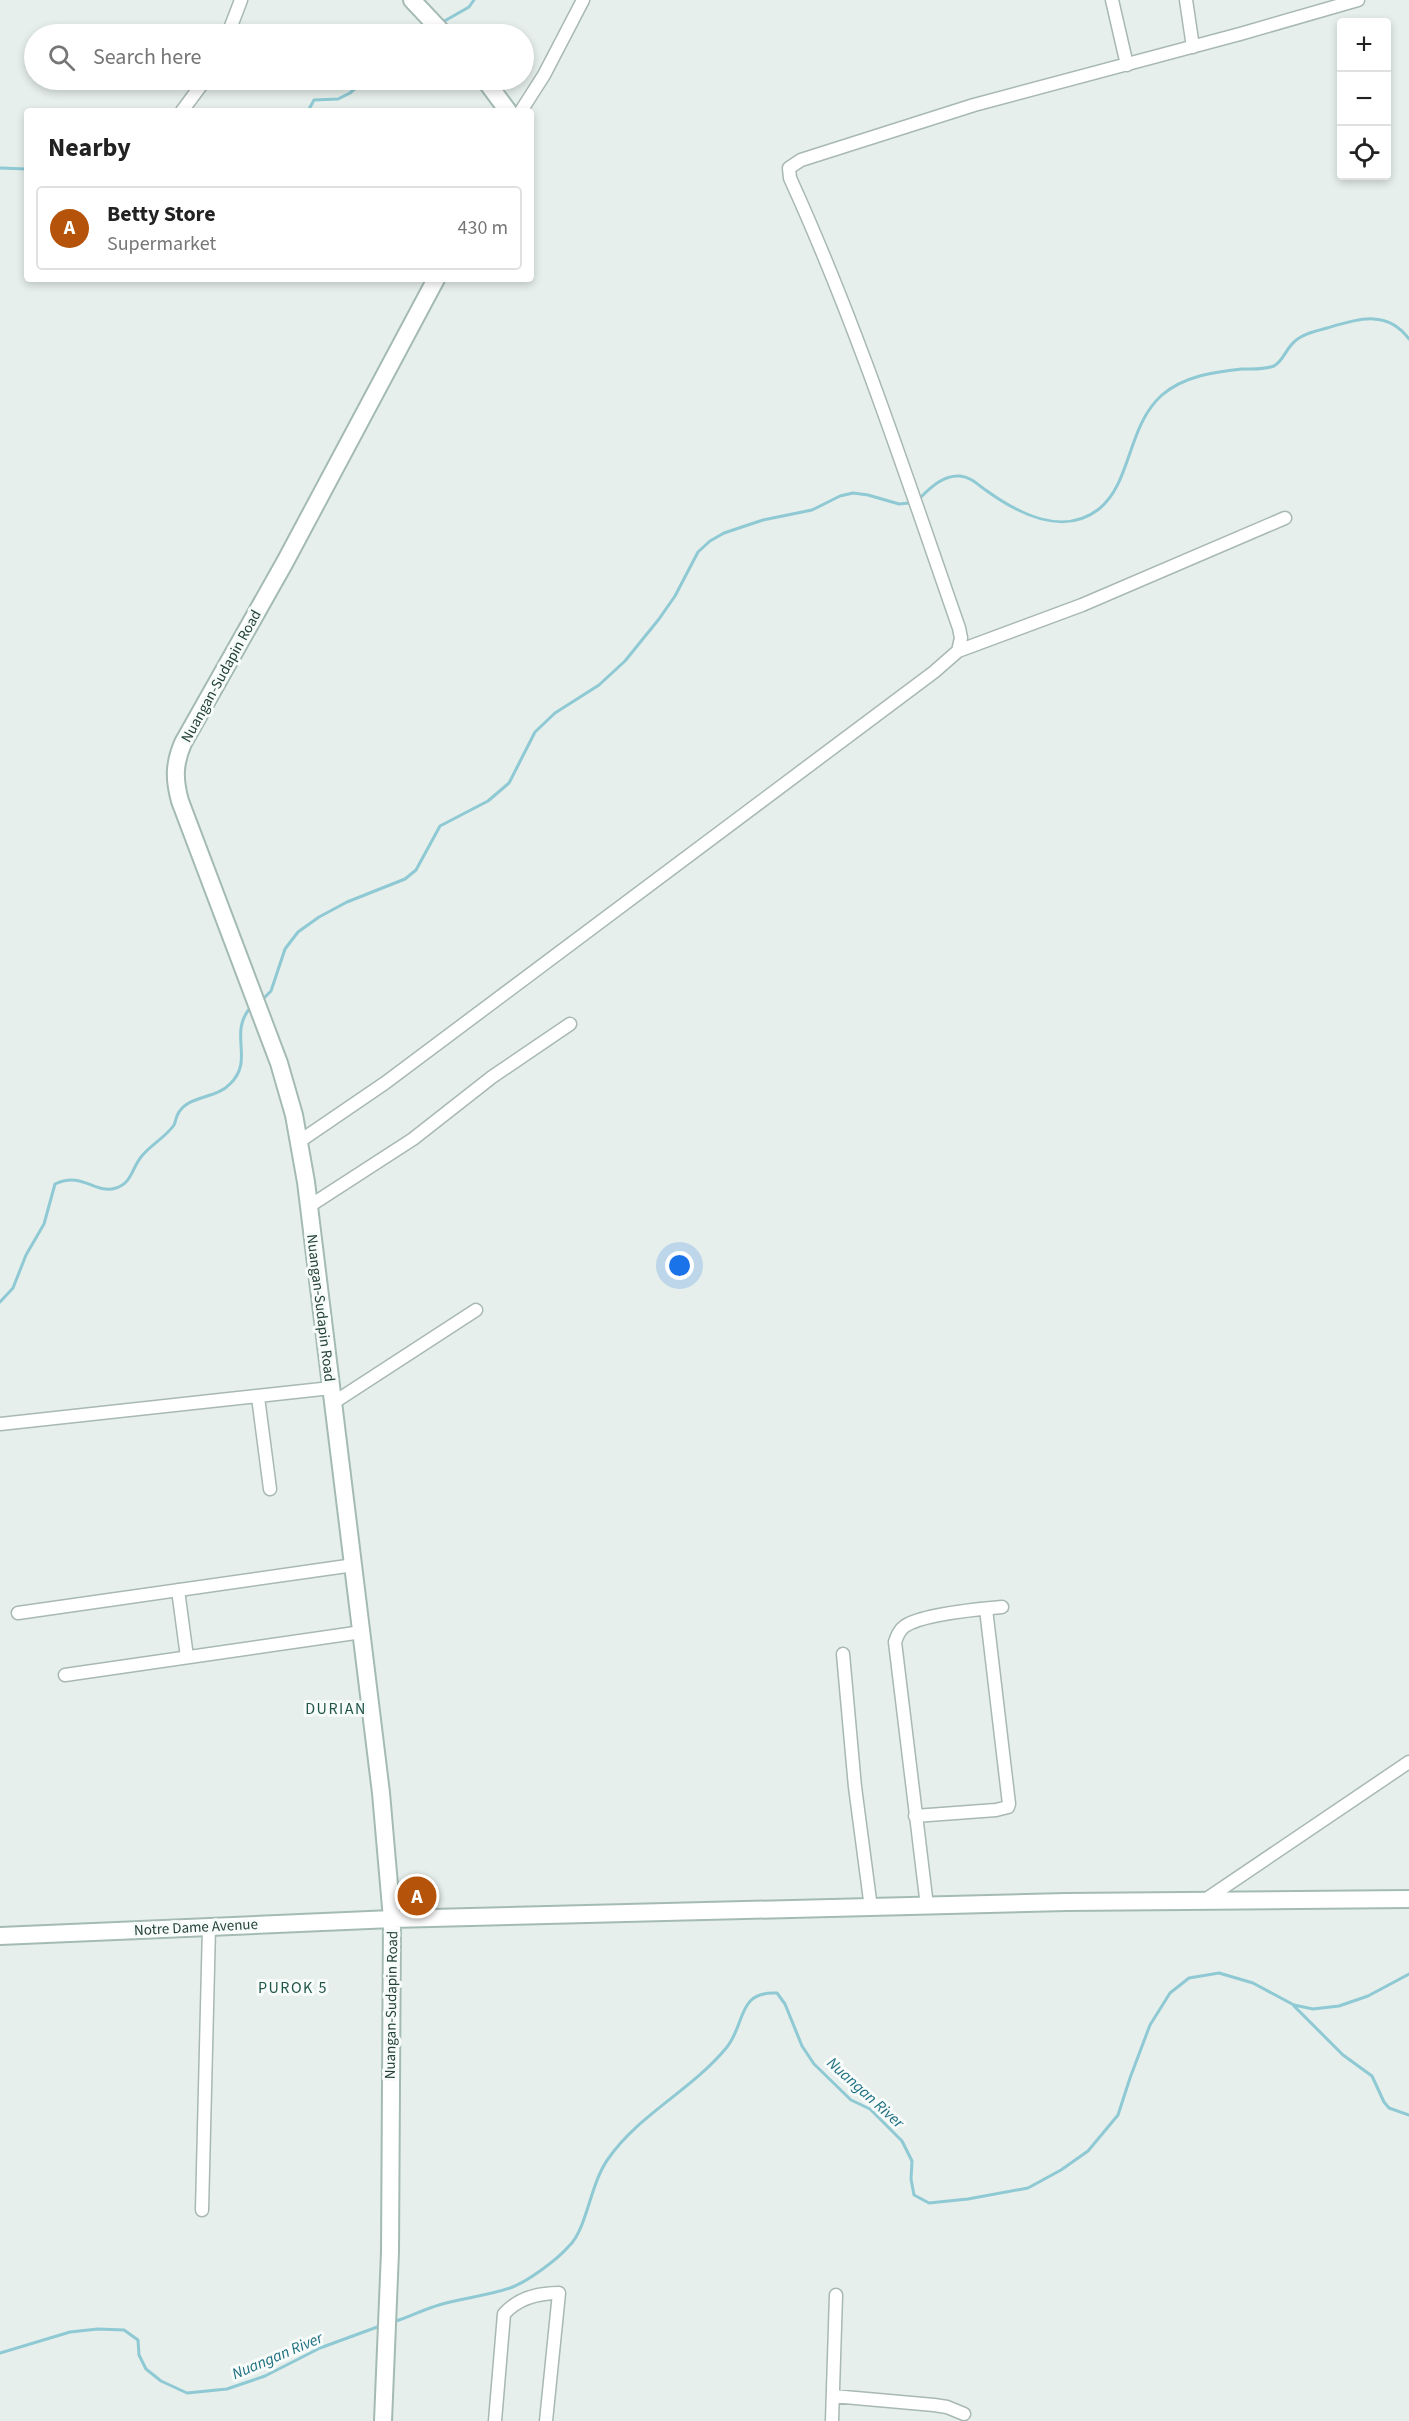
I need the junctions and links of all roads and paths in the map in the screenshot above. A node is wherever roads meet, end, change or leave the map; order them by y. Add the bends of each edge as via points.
1 (241, 0) edge
2 (412, 0) edge
3 (583, 0) edge
4 (1112, 0) edge
5 (1186, 0) edge
6 (1358, 0) edge
7 (232, 24) edge
8 (435, 24) edge
9 (1193, 47) junction
10 (1127, 65) junction
11 (198, 90) edge
12 (492, 90) edge
13 (534, 90) edge
14 (534, 90) edge
15 (184, 108) edge
16 (506, 108) edge
17 (522, 108) edge
18 (434, 282) edge
19 (1285, 518) dead end
20 (958, 651) junction
21 (570, 1024) dead end
22 (300, 1141) junction
23 (308, 1207) junction
24 (476, 1310) dead end
25 (332, 1396) junction
26 (258, 1397) junction
27 (0, 1424) edge
28 (270, 1489) dead end
29 (354, 1565) junction
30 (178, 1590) junction
31 (1002, 1607) dead end
32 (986, 1609) junction
33 (18, 1613) dead end
34 (362, 1632) junction
35 (843, 1654) dead end
36 (187, 1657) junction
37 (65, 1675) dead end
38 (1409, 1762) edge
39 (915, 1816) junction
40 (1409, 1899) edge
41 (1201, 1902) junction
42 (927, 1906) junction
43 (871, 1908) junction
44 (392, 1919) junction
45 (209, 1927) junction
46 (0, 1936) edge
47 (202, 2210) dead end
48 (836, 2295) dead end
49 (832, 2396) junction
50 (964, 2414) dead end
51 (383, 2421) edge
52 (495, 2421) edge
53 (546, 2421) edge
54 (832, 2421) edge

1 - 7 street
2 - 8 street
3 - 14 street
4 - 10 street
5 - 9 street
6 - 9 street
9 - 10 street
10 - 20 street via 963,108 801,160 789,168 852,324 920,512 959,628
11 - 15 street
12 - 16 street
13 - 17 street
18 - 22 street, Nuangan-Sudapin Road via 176,759 174,773 180,801 279,1063
19 - 20 street via 1082,605
20 - 22 street via 376,1089
21 - 23 street via 492,1077 413,1139
22 - 23 street, Nuangan-Sudapin Road
23 - 25 street, Nuangan-Sudapin Road
24 - 25 street
25 - 26 street
25 - 29 street, Nuangan-Sudapin Road
26 - 27 street
26 - 28 street
29 - 30 street
29 - 34 street, Nuangan-Sudapin Road
30 - 33 street
30 - 36 street
31 - 32 street
32 - 39 street via 919,1620 904,1626 895,1642
32 - 39 street via 1010,1804 996,1810
34 - 36 street
34 - 44 street, Nuangan-Sudapin Road
35 - 43 street
36 - 37 street
38 - 41 street
39 - 42 street
40 - 41 street, Notre Dame Avenue
41 - 42 street, Notre Dame Avenue
42 - 43 street, Notre Dame Avenue
43 - 44 street, Notre Dame Avenue
44 - 45 street, Notre Dame Avenue
44 - 51 street, Nuangan-Sudapin Road via 390,2252
45 - 46 street, Notre Dame Avenue
45 - 47 street
48 - 49 street
49 - 50 street via 934,2405
49 - 54 street
52 - 53 street via 504,2314 512,2305 542,2293 559,2294

